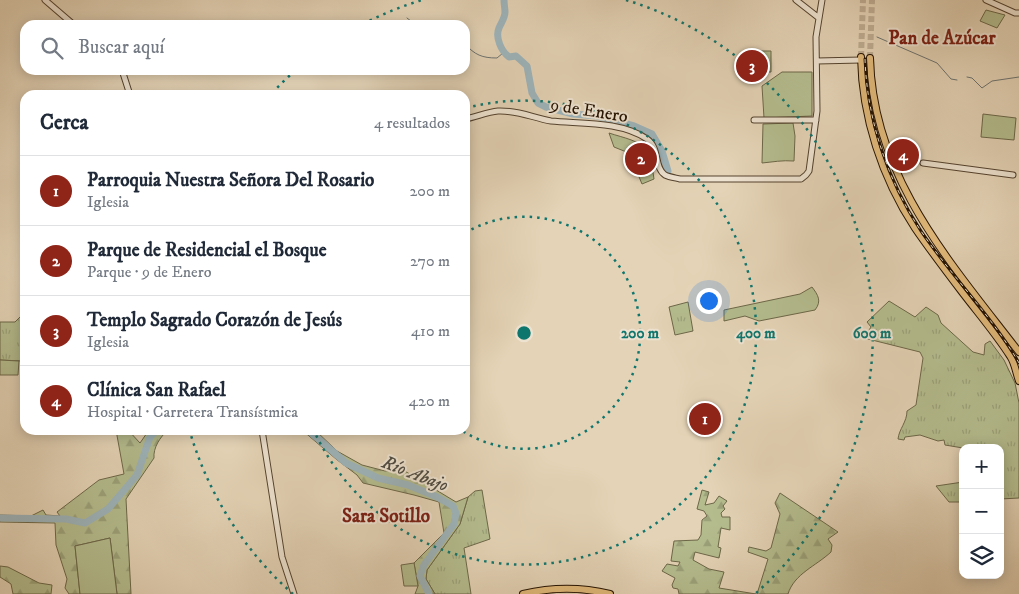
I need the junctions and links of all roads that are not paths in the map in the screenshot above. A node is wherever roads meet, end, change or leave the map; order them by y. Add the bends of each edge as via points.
1 (45, 0) edge
2 (796, 0) edge
3 (822, 0) edge
4 (986, 0) edge
5 (1019, 13) edge
6 (819, 18) junction
7 (68, 20) edge
8 (861, 58) joint
9 (870, 58) tunnel mouth
10 (817, 60) junction
11 (124, 75) edge
12 (128, 90) edge
13 (470, 118) edge
14 (754, 120) dead end
15 (815, 122) junction
16 (923, 162) dead end
17 (1013, 176) dead end
18 (1019, 352) edge
19 (1011, 357) junction
20 (1019, 371) edge
21 (1019, 381) edge
22 (263, 435) edge
23 (294, 594) edge
24 (523, 594) edge
25 (610, 594) edge

1 - 7 street
2 - 6 street
3 - 6 street
4 - 5 street
6 - 10 street
8 - 10 street
8 - 19 main road via 870,124 898,198 933,253
9 - 18 main road via 876,116 906,193 932,236
10 - 15 street
11 - 12 street
13 - 15 street, 9 de Enero via 504,111 548,120 597,124 640,134 655,147 660,170 680,179 800,179 809,171
14 - 15 street
16 - 17 street
19 - 20 main road
19 - 21 main road
22 - 23 street via 282,557
24 - 25 main road via 569,588

